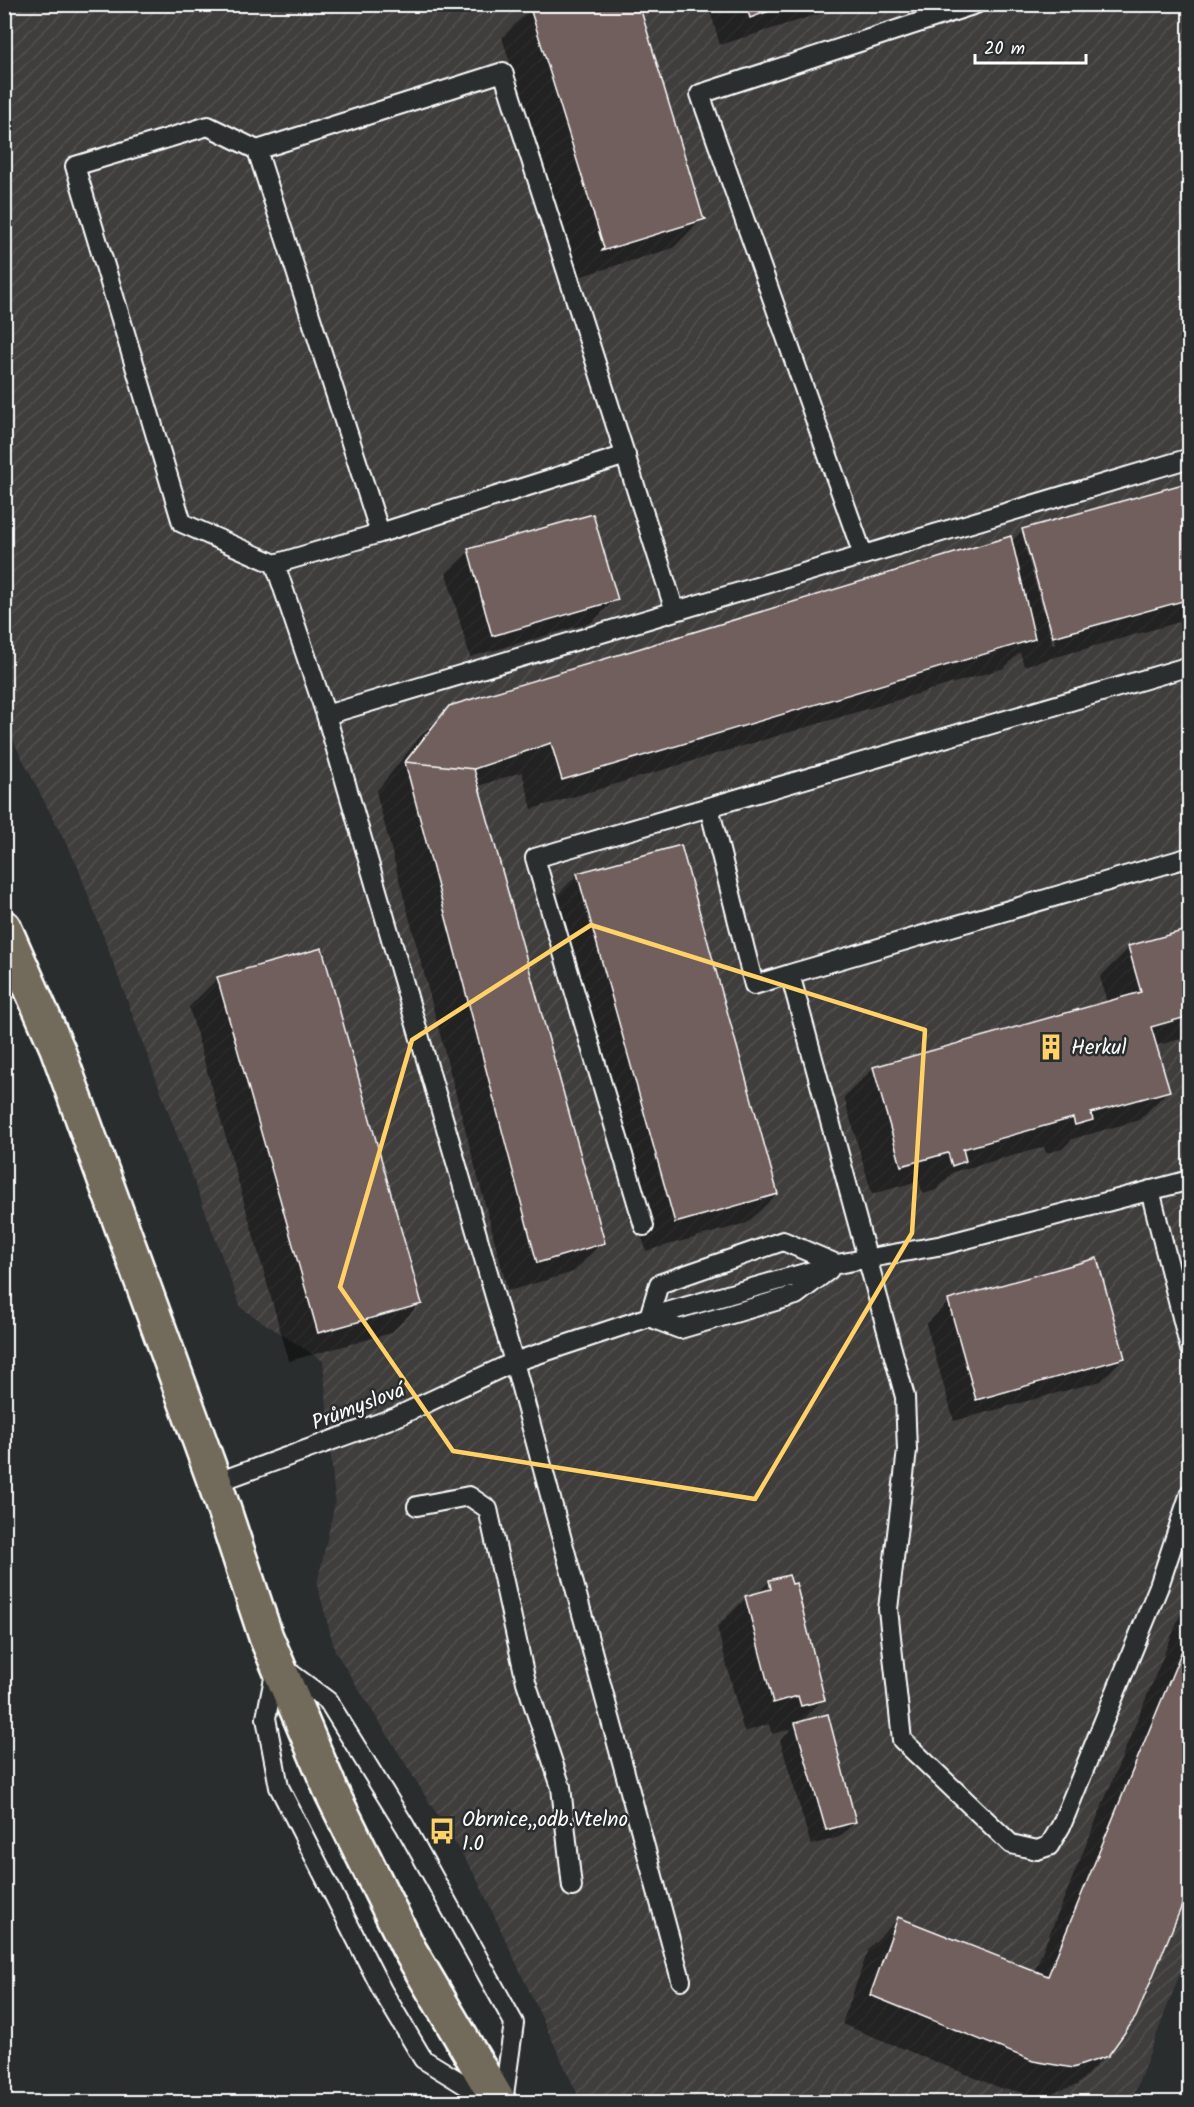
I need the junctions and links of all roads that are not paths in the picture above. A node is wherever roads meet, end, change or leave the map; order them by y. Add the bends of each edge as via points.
1 (976, 4) edge
2 (257, 150) junction
3 (626, 455) junction
4 (1190, 458) edge
5 (380, 533) junction
6 (863, 555) junction
7 (275, 564) junction
8 (675, 611) junction
9 (1190, 666) edge
10 (326, 715) junction
11 (709, 807) junction
12 (1190, 857) edge
13 (4, 927) edge
14 (790, 974) junction
15 (1190, 1180) edge
16 (1149, 1190) junction
17 (644, 1226) dead end
18 (867, 1259) junction
19 (837, 1264) junction
20 (649, 1317) junction
21 (1190, 1349) edge
22 (514, 1362) junction
23 (215, 1483) junction
24 (1190, 1493) edge
25 (417, 1506) dead end
26 (277, 1663) junction
27 (572, 1887) dead end
28 (681, 1980) dead end
29 (493, 2103) edge
30 (501, 2103) edge

1 - 6 lane via 700,94
2 - 3 lane via 503,72
2 - 5 lane
2 - 7 lane via 208,126 75,166 182,523
3 - 5 lane
3 - 8 lane
4 - 6 lane
5 - 7 lane
6 - 8 lane
7 - 10 lane
8 - 10 lane
9 - 11 lane
10 - 22 lane
11 - 14 lane via 754,985
11 - 17 lane via 535,858
12 - 14 lane
13 - 23 main road via 57,1048
14 - 18 lane
15 - 16 lane, Průmyslová
16 - 18 lane, Průmyslová via 943,1245
16 - 21 lane
18 - 19 lane, Průmyslová
18 - 24 lane via 905,1397 907,1450 888,1609 902,1740 1011,1844 1037,1850 1049,1846 1062,1826 1159,1586
19 - 20 lane, Průmyslová
19 - 20 lane via 783,1241 659,1284
20 - 22 lane, Průmyslová
22 - 23 lane, Průmyslová via 396,1417
22 - 28 lane
23 - 26 main road
25 - 27 lane via 469,1496 489,1509 526,1682 561,1787
26 - 29 lane via 266,1718 279,1787 382,1990 423,2060
26 - 30 main road via 332,1793 409,1949
26 - 30 lane via 328,1701 405,1826 514,2024

